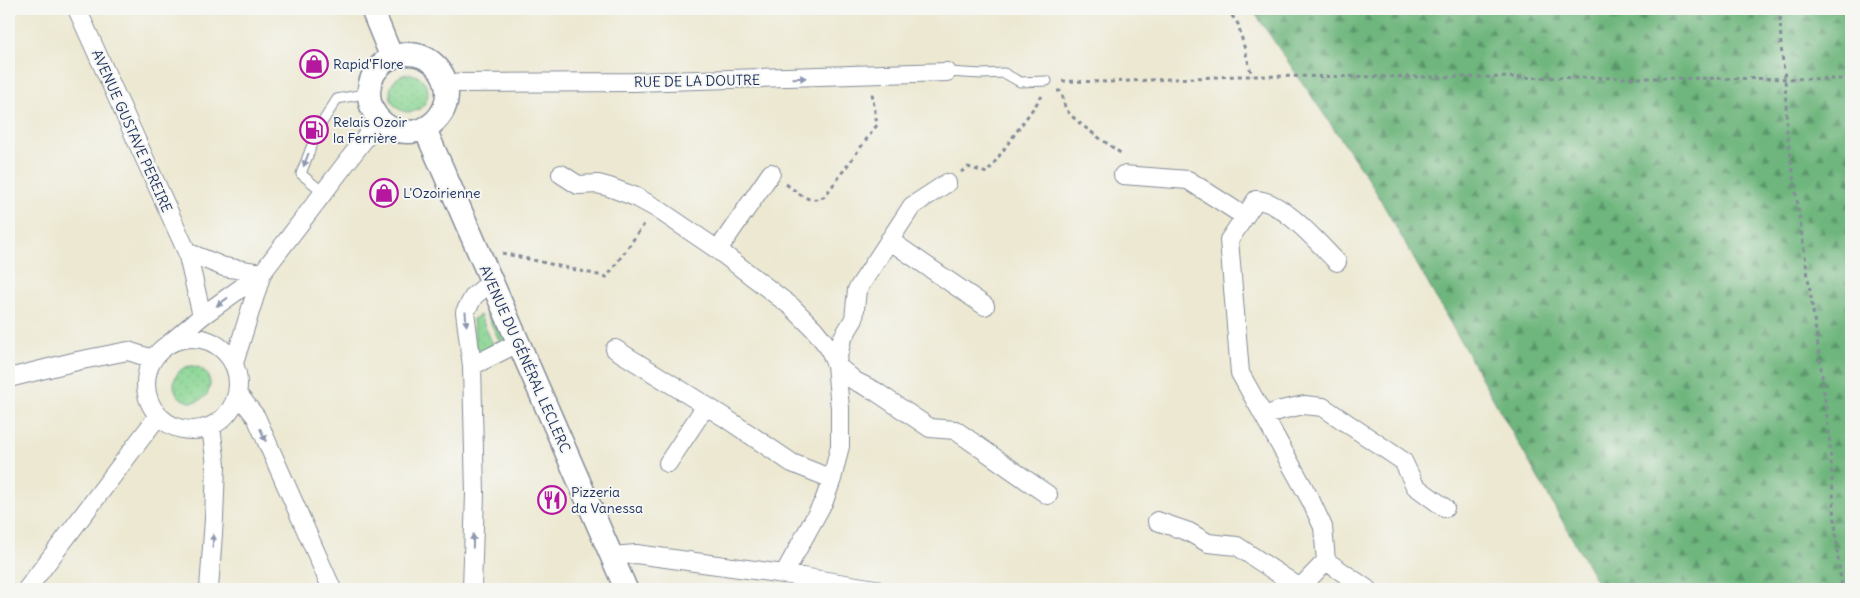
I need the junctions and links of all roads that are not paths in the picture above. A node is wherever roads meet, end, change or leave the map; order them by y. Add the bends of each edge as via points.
1 (77, 9) edge
2 (372, 9) edge
3 (392, 58) junction
4 (947, 72) joint
5 (446, 83) junction
6 (1046, 86) road end
7 (369, 94) junction
8 (379, 120) junction
9 (425, 129) junction
10 (772, 173) road end
11 (561, 174) dead end
12 (1123, 175) road end
13 (947, 183) road end
14 (323, 192) junction
15 (1244, 216) junction
16 (889, 240) junction
17 (718, 250) junction
18 (187, 252) junction
19 (1336, 262) dead end
20 (262, 273) junction
21 (491, 282) junction
22 (985, 306) dead end
23 (202, 316) junction
24 (518, 343) junction
25 (169, 344) junction
26 (615, 349) dead end
27 (153, 359) junction
28 (234, 363) junction
29 (836, 364) junction
30 (472, 366) junction
31 (9, 378) edge
32 (238, 394) junction
33 (705, 407) junction
34 (158, 416) junction
35 (1264, 416) junction
36 (211, 427) junction
37 (668, 463) dead end
38 (832, 479) junction
39 (1048, 495) dead end
40 (1445, 508) dead end
41 (1156, 522) dead end
42 (612, 556) junction
43 (1326, 561) junction
44 (784, 574) junction
45 (1299, 588) edge
46 (27, 589) edge
47 (209, 589) edge
48 (332, 589) edge
49 (472, 589) edge
50 (626, 589) edge
51 (875, 589) edge
52 (1367, 589) edge

1 - 18 street, AVENUE GUSTAVE PEREIRE
2 - 3 street
3 - 5 street via 403,54 425,58 442,73
3 - 7 street via 375,72
5 -> 4 street, RUE DE LA DOUTRE via 624,82
4 - 6 lane via 1004,73 1020,82
5 - 9 street via 446,105 441,115
7 - 8 street
7 -> 14 lane via 337,99 318,129 301,174
8 - 9 street via 406,132
8 - 14 street
9 - 21 street, AVENUE DU GÉNÉRAL LECLERC
10 - 17 street
11 - 17 street via 578,185 598,184 636,197
12 - 15 street via 1188,180
13 - 16 street via 912,206
14 - 20 street
15 - 19 street via 1256,200 1266,200 1292,218
15 - 35 street via 1229,240 1240,373
16 - 22 street
16 - 29 street via 857,290 854,319 842,339
17 - 29 street via 814,328
18 - 20 street via 224,267
18 - 23 street, AVENUE GUSTAVE PEREIRE
20 -> 23 street
20 - 28 street
21 - 24 street, AVENUE DU GÉNÉRAL LECLERC
21 -> 30 street via 474,296 465,312
23 - 25 street
24 - 30 street
24 - 42 street, AVENUE DU GÉNÉRAL LECLERC
25 - 27 street
25 - 28 street via 198,338 213,342
26 - 33 street
27 - 31 street via 128,352
27 - 34 street via 147,373 146,388
28 - 32 street via 239,378
29 - 38 street via 840,446
29 - 39 street via 854,381 875,391 930,428 955,430
49 -> 30 street via 475,494
32 - 36 street via 224,419
32 -> 48 street via 256,417
33 - 37 street
33 - 38 street via 792,463
34 - 36 street via 183,430 198,431
34 - 46 street
35 - 40 street via 1304,405 1323,407 1403,460 1415,486
35 - 43 street via 1324,527
47 -> 36 street via 216,465
38 - 44 street via 824,501
41 - 45 street via 1189,532 1208,543 1237,546
42 - 44 street via 636,554
42 - 50 street, AVENUE DU GÉNÉRAL LECLERC
43 - 45 street
43 - 52 street
44 - 51 street

